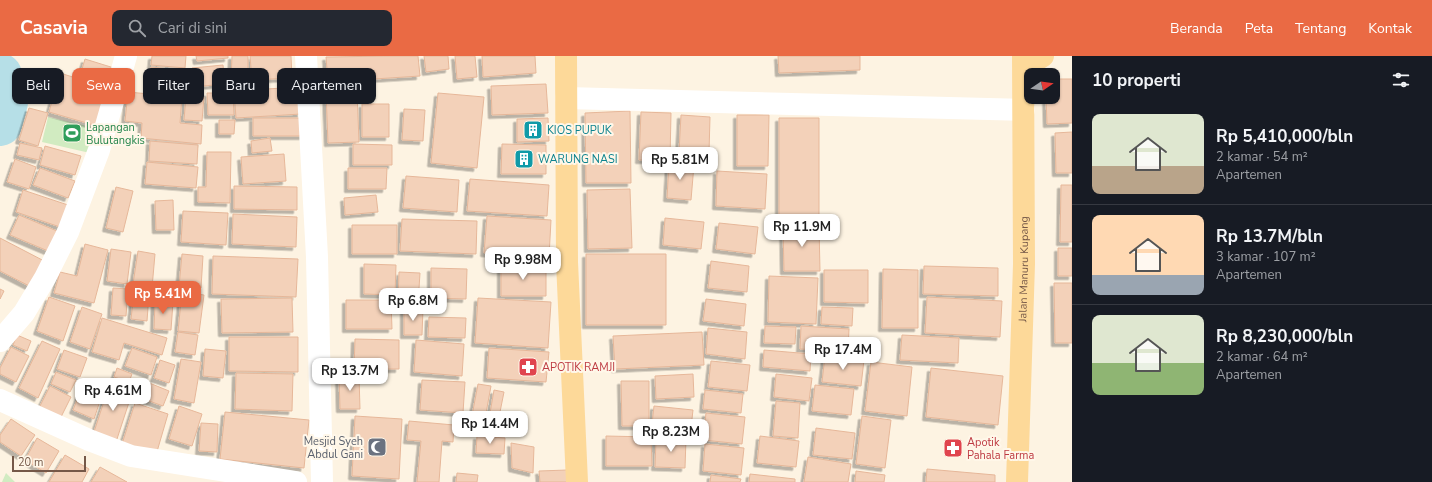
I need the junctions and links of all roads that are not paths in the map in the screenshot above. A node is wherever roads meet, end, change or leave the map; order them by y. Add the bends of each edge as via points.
1 (126, 56) edge
2 (306, 56) edge
3 (566, 56) edge
4 (1043, 56) edge
5 (1024, 62) edge
6 (566, 98) junction
7 (1024, 110) junction
8 (0, 341) edge
9 (0, 400) edge
10 (296, 482) edge
11 (322, 482) edge
12 (577, 482) edge
13 (1017, 482) edge

1 - 8 street via 99,150 68,232 24,313
2 - 11 street via 317,257
3 - 6 main road
4 - 5 main road
5 - 7 main road, Jalan Manuru Kupang
6 - 7 street
6 - 12 main road via 567,262
7 - 13 main road, Jalan Manuru Kupang via 1024,264
9 - 10 street via 131,456

